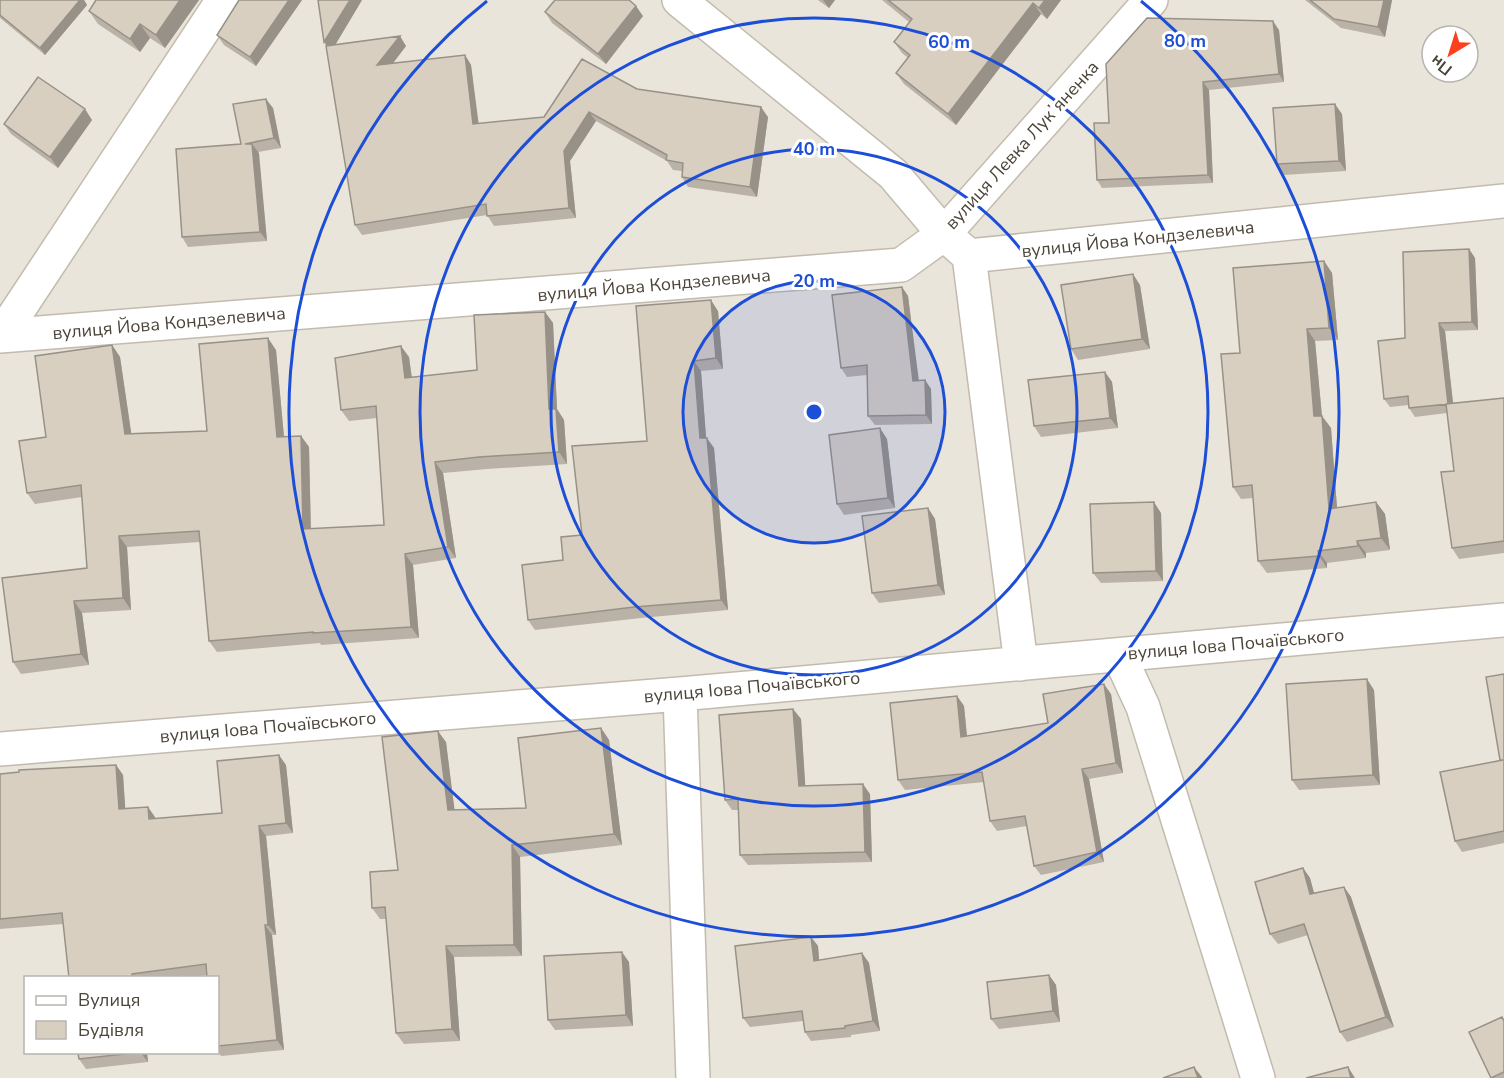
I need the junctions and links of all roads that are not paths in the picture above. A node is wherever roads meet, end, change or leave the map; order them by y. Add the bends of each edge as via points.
1 (223, 0) edge
2 (679, 0) edge
3 (1151, 0) edge
4 (1504, 201) edge
5 (944, 234) junction
6 (969, 256) junction
7 (1, 336) edge
8 (1504, 620) edge
9 (1119, 655) junction
10 (1021, 664) junction
11 (680, 694) junction
12 (0, 749) edge
13 (693, 1078) edge
14 (1258, 1078) edge

1 - 7 street
2 - 5 street, вулиця Левка Лукʼяненка via 892,174
3 - 5 street, вулиця Левка Лукʼяненка
4 - 6 street, вулиця Йова Кондзелевича
5 - 6 street
5 - 7 street, вулиця Йова Кондзелевича via 901,265
6 - 10 street
8 - 9 street, вулиця Іова Почаївського
9 - 10 street, вулиця Іова Почаївського
9 - 14 street via 1143,707
10 - 11 street, вулиця Іова Почаївського
11 - 12 street, вулиця Іова Почаївського
11 - 13 street

